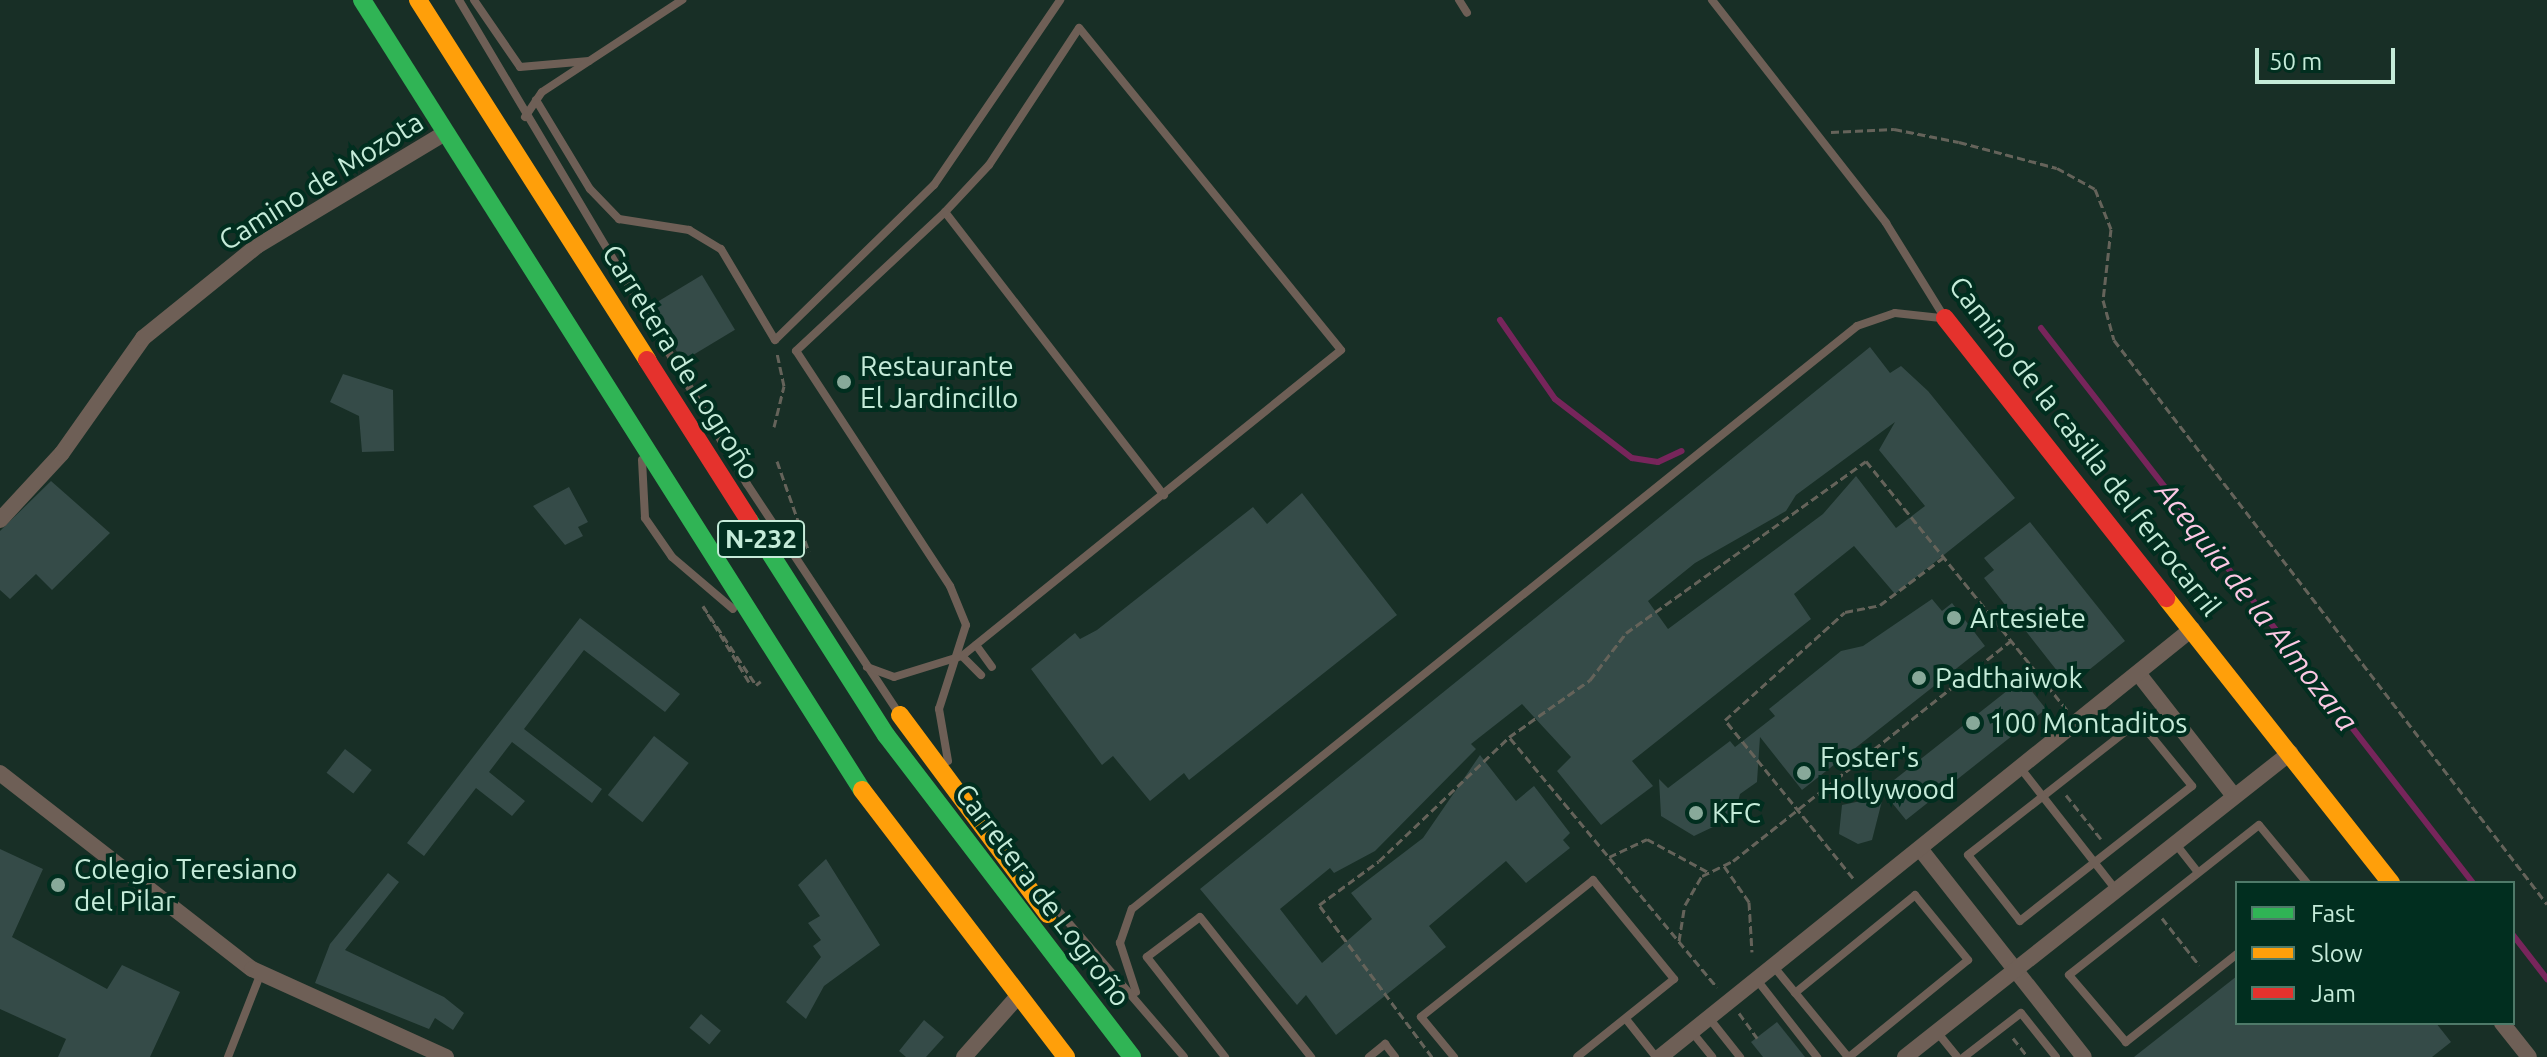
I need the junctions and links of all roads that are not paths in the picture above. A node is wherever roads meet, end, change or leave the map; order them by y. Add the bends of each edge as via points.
1 (418, 0) edge
2 (459, 0) edge
3 (474, 0) edge
4 (682, 0) edge
5 (1060, 0) edge
6 (1459, 0) edge
7 (1712, 0) edge
8 (362, 2) edge
9 (1467, 13) dead end
10 (590, 61) junction
11 (536, 100) junction
12 (525, 117) junction
13 (445, 133) junction
14 (945, 212) junction
15 (1945, 318) junction
16 (644, 448) junction
17 (1164, 495) junction
18 (0, 520) edge
19 (754, 624) junction
20 (2192, 629) junction
21 (976, 645) junction
22 (962, 656) junction
23 (865, 666) junction
24 (992, 667) dead end
25 (981, 675) dead end
26 (2141, 677) junction
27 (900, 715) junction
28 (2290, 753) junction
29 (951, 769) junction
30 (2022, 770) junction
31 (0, 773) edge
32 (2043, 796) junction
33 (2234, 796) junction
34 (2175, 843) junction
35 (1921, 850) junction
36 (2095, 862) junction
37 (2198, 872) junction
38 (2305, 881) edge
39 (2389, 881) edge
40 (2116, 890) junction
41 (2235, 956) edge
42 (1774, 967) junction
43 (2015, 969) junction
44 (261, 973) junction
45 (1757, 980) junction
46 (1795, 993) junction
47 (1019, 995) junction
48 (1138, 996) junction
49 (1709, 1018) junction
50 (1626, 1019) junction
51 (2504, 1025) edge
52 (1692, 1032) junction
53 (1937, 1032) junction
54 (228, 1057) edge
55 (446, 1057) edge
56 (964, 1057) edge
57 (1066, 1057) edge
58 (1132, 1057) edge
59 (1154, 1057) edge
60 (1184, 1057) edge
61 (1225, 1057) edge
62 (1311, 1057) edge
63 (1369, 1057) edge
64 (1395, 1057) edge
65 (1454, 1057) edge
66 (1577, 1057) edge
67 (1658, 1057) edge
68 (1711, 1057) edge
69 (1740, 1057) edge
70 (1817, 1057) edge
71 (1848, 1057) edge
72 (1905, 1057) edge
73 (1957, 1057) edge
74 (1964, 1057) edge
75 (2056, 1057) edge
76 (2084, 1057) edge
77 (2529, 1057) edge

1 - 58 main road, Carretera de Logroño / N-232 via 886,735
2 - 12 lane
3 - 10 lane via 520,67
4 - 10 lane
5 - 11 lane via 934,185 775,340 721,249 689,230 619,219 590,189
6 - 9 lane
7 - 15 lane, Camino de la casilla del ferrocarril via 1886,223
8 - 13 main road, N-232
10 - 11 lane
11 - 12 lane
12 - 23 lane
13 - 16 main road, N-232
13 - 18 street, Camino de Mozota via 257,246 143,338 62,453
14 - 17 lane
14 - 17 lane via 989,165 1079,28 1341,350
14 - 22 lane via 796,351 950,586 966,625
15 - 20 main road, Camino de la casilla del ferrocarril
15 - 48 lane via 1895,313 1857,326 1132,909 1120,943
16 - 19 main road, N-232
16 - 19 lane via 639,493 645,518 701,585
17 - 21 lane
19 - 47 main road, N-232 via 847,770
20 - 26 street
20 - 28 main road, Camino de la casilla del ferrocarril
21 - 22 lane
21 - 24 lane
22 - 23 lane via 894,677
22 - 25 lane
22 - 29 lane via 939,709
23 - 27 lane
26 - 30 street
26 - 33 street
27 - 29 lane
27 - 59 main road
28 - 33 street
28 - 39 main road, Camino de la casilla del ferrocarril
29 - 48 lane via 1088,947
30 - 32 lane
30 - 35 street
31 - 44 street
32 - 36 lane
32 - 36 lane via 1968,855 2020,921
32 - 36 lane via 2139,721 2192,786
33 - 34 street
34 - 37 lane
34 - 40 street
35 - 42 street
35 - 43 street
36 - 40 lane
37 - 38 lane via 2259,825
37 - 41 lane via 2069,975 2126,1042
40 - 43 street
42 - 45 street
42 - 46 lane
43 - 53 street
43 - 76 street
44 - 54 lane
44 - 55 street
45 - 49 street
45 - 70 lane
46 - 71 lane
46 - 71 lane via 1915,895 1968,960
47 - 56 street
47 - 57 main road, N-232
48 - 60 lane
49 - 52 street
49 - 69 lane
50 - 65 lane via 1674,979 1593,880 1421,1017
50 - 66 lane
50 - 67 lane
51 - 77 street
52 - 67 street
52 - 68 lane
53 - 72 street
53 - 73 lane
61 - 62 lane via 1147,957 1200,917
63 - 64 lane via 1385,1044
74 - 75 lane via 2021,1013

